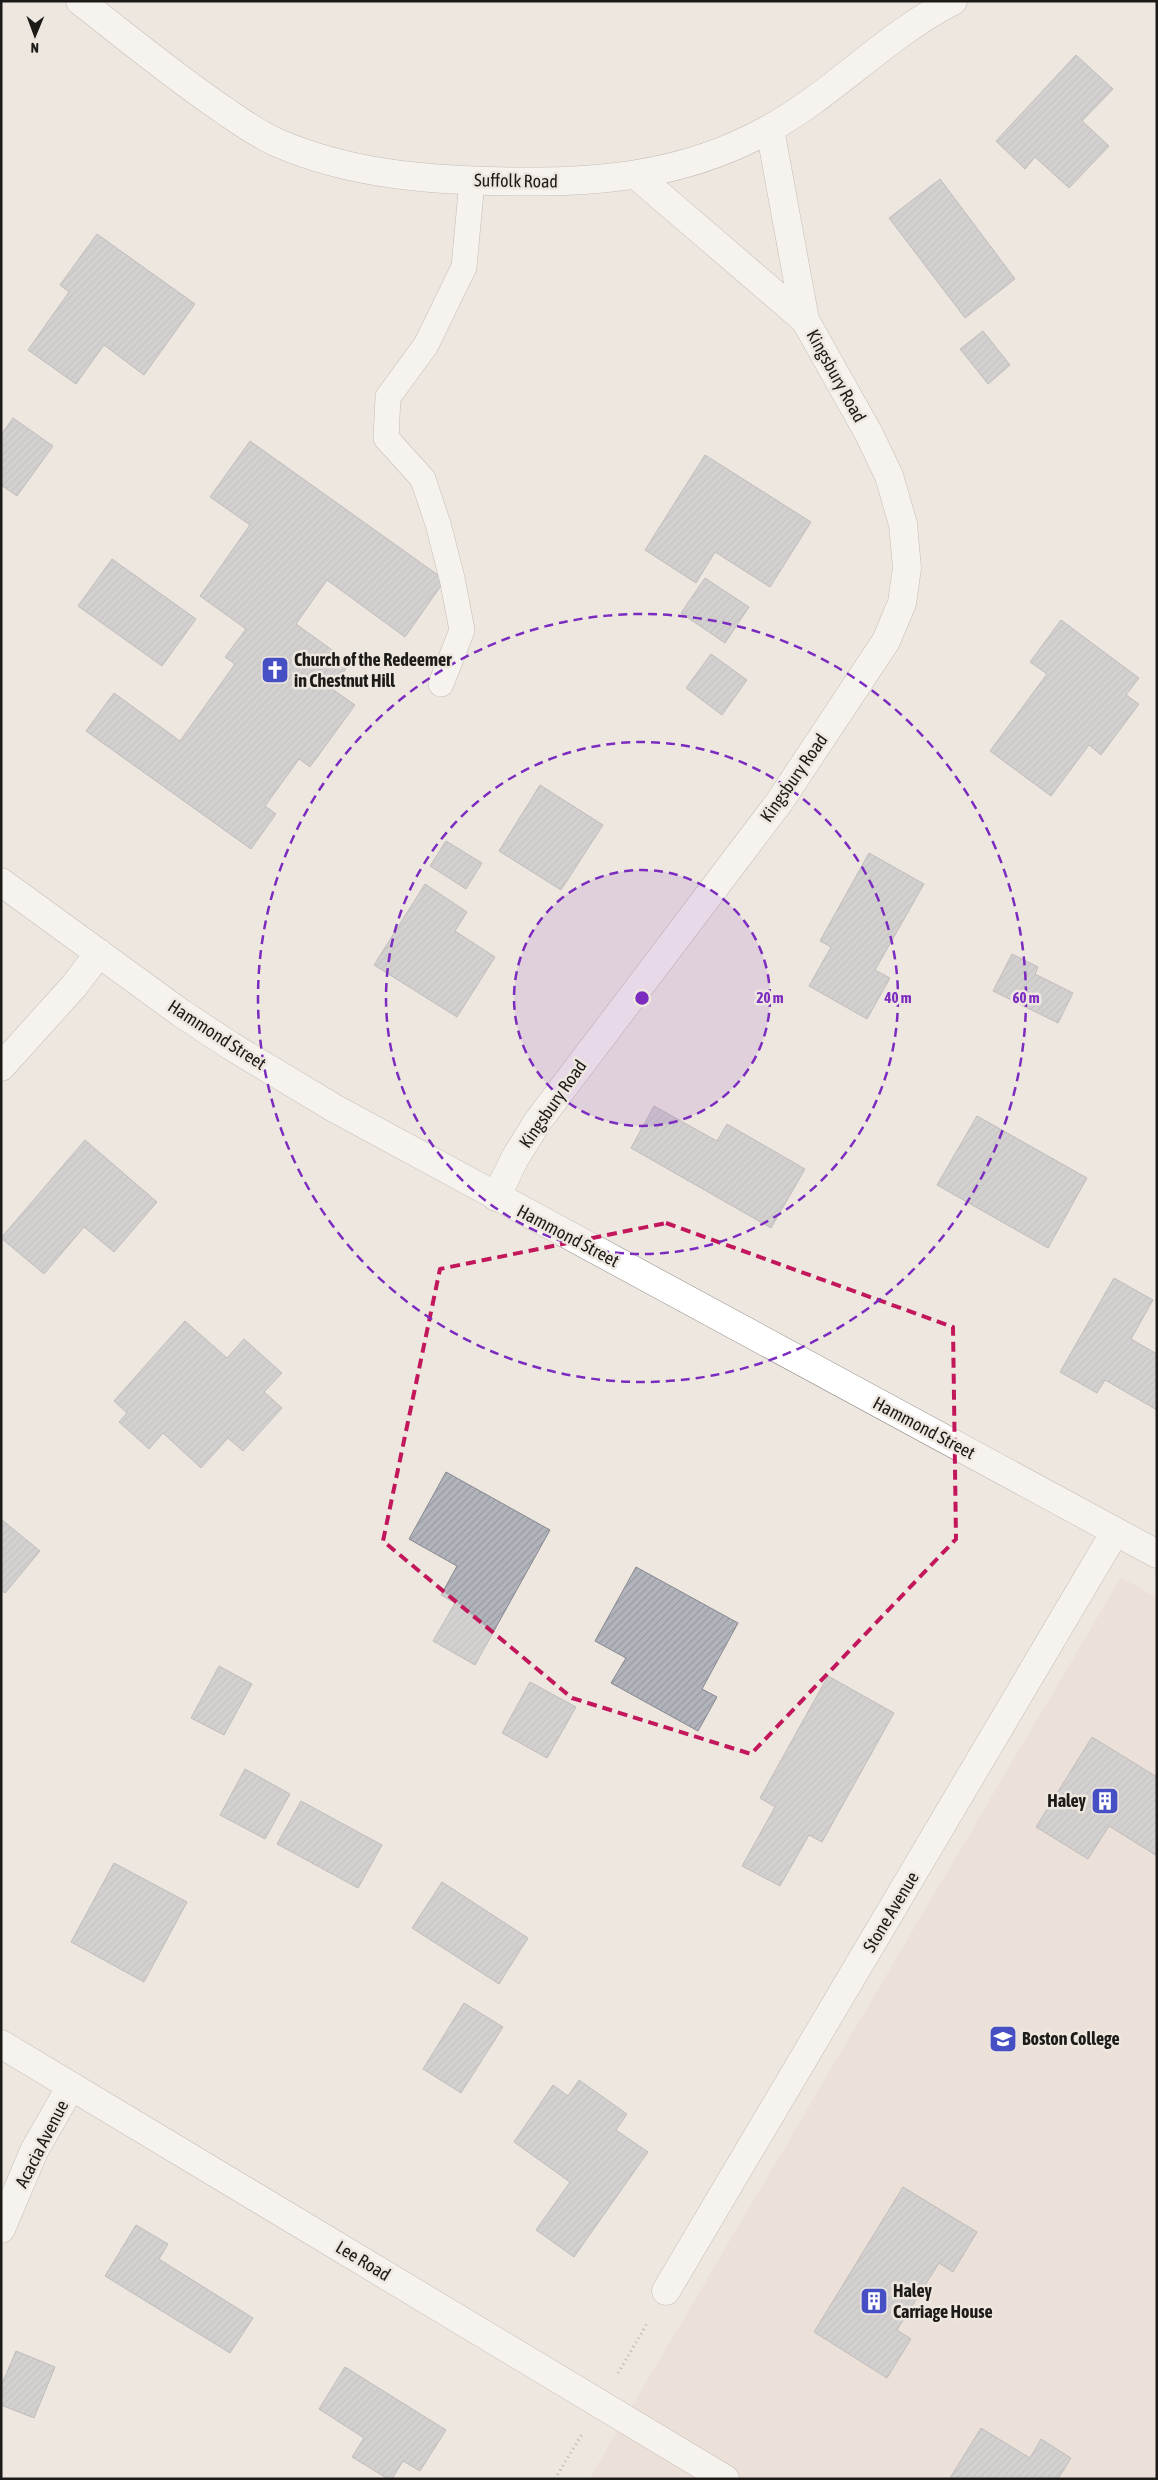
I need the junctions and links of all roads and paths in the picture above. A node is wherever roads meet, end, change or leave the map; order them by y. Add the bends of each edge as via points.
1 (80, 1) edge
2 (953, 1) edge
3 (770, 129) junction
4 (636, 176) junction
5 (472, 181) junction
6 (805, 320) junction
7 (441, 684) dead end
8 (1, 882) edge
9 (99, 953) junction
10 (1, 1067) edge
11 (496, 1196) junction
12 (1116, 1532) junction
13 (1157, 1554) edge
14 (1, 2044) edge
15 (71, 2086) junction
16 (1, 2230) edge
17 (666, 2291) dead end
18 (725, 2479) edge

1 - 5 street, Suffolk Road via 209,100 277,143 352,168
2 - 3 street, Suffolk Road via 894,38
3 - 4 street, Suffolk Road via 731,148 683,165
3 - 6 street, Kingsbury Road
4 - 5 street, Suffolk Road via 576,182
4 - 6 street, Kingsbury Road
5 - 7 lane via 464,267 426,345 388,397 386,438 424,479 438,524 462,630
6 - 11 street, Kingsbury Road via 889,476 904,524 907,568 902,603 886,641 780,801 538,1121
8 - 9 street, Hammond Street
9 - 10 street via 68,994
9 - 11 street, Hammond Street via 231,1046 334,1108
11 - 12 street, Hammond Street
12 - 13 street, Hammond Street
12 - 17 street, Stone Avenue
14 - 15 street, Lee Road
15 - 16 street, Acacia Avenue via 34,2151
15 - 18 street, Lee Road

